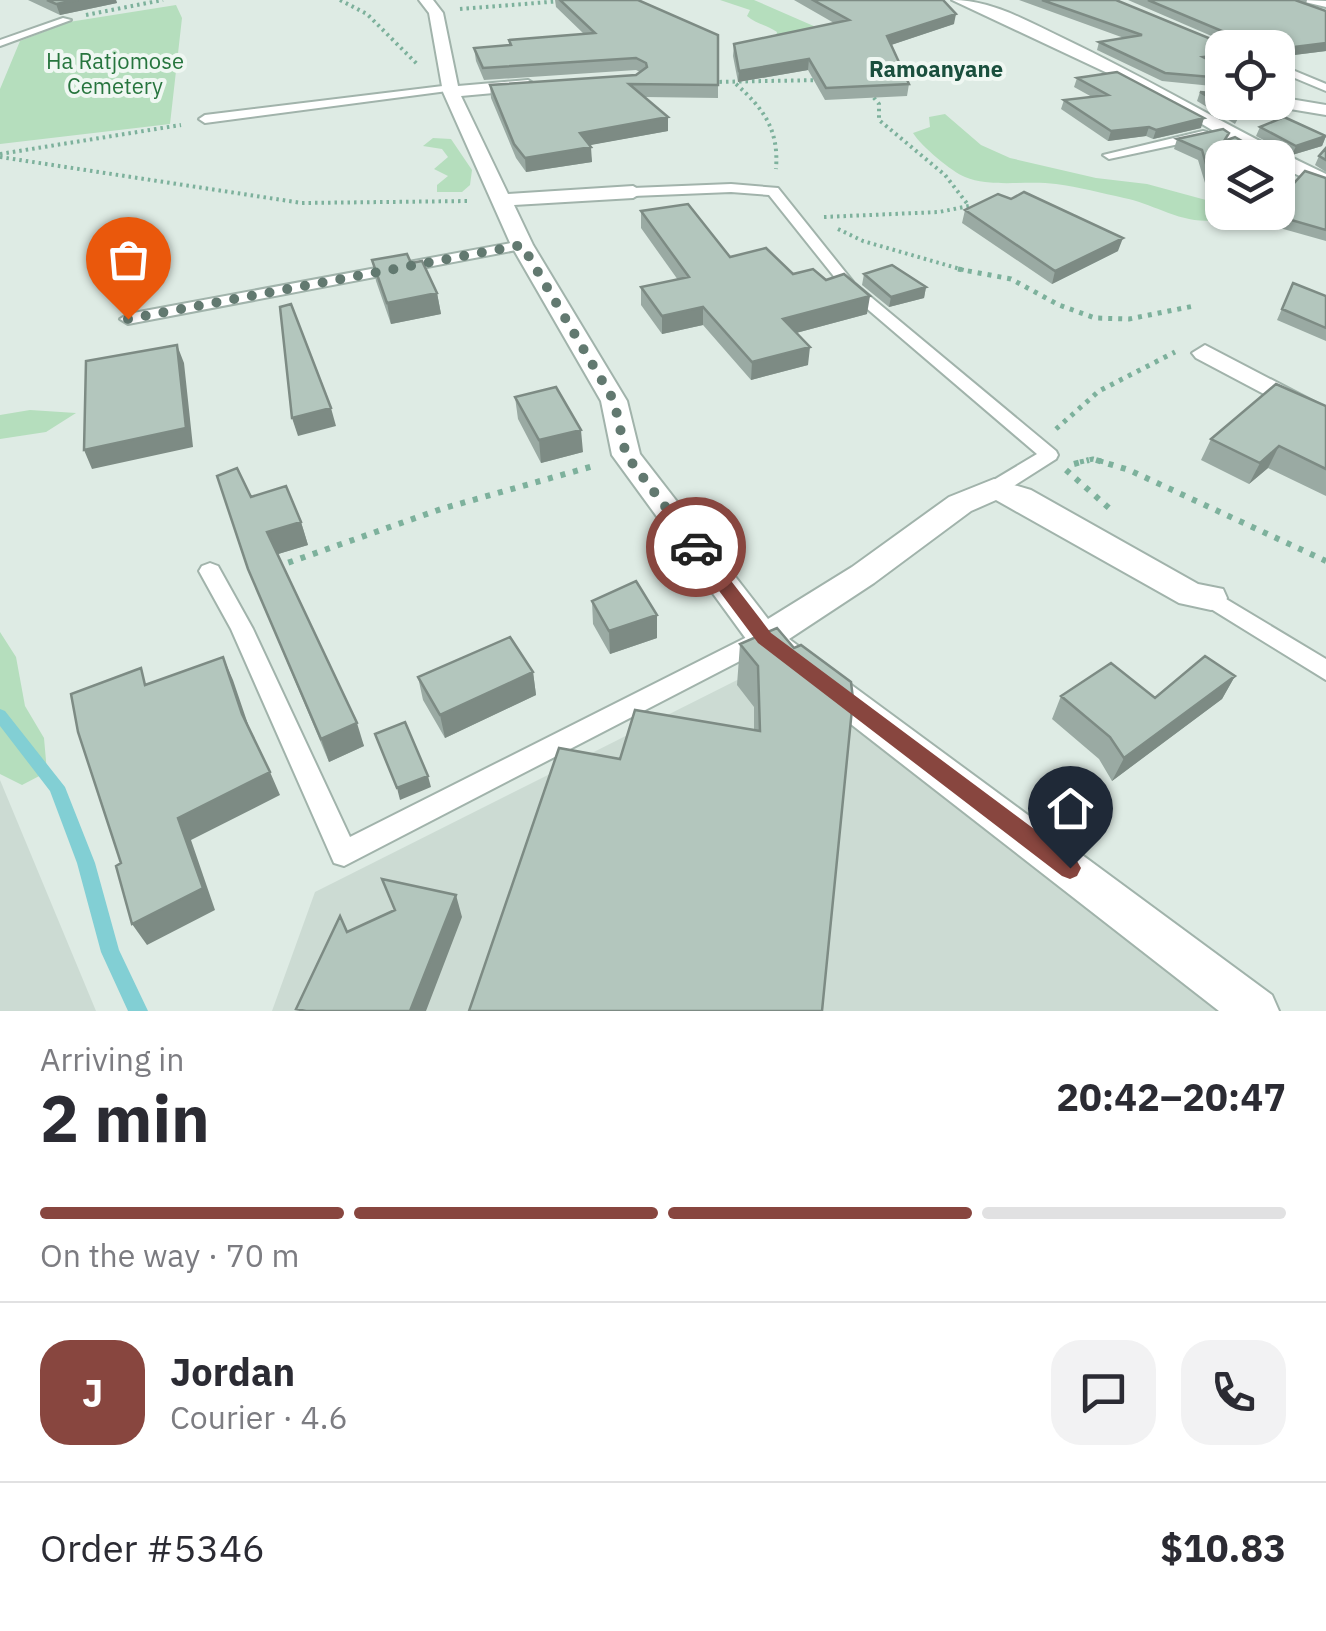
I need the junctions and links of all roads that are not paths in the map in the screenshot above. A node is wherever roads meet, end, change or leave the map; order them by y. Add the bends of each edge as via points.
1 (959, 0) edge
2 (1308, 0) edge
3 (1326, 4) edge
4 (430, 6) edge
5 (66, 20) road end
6 (0, 44) edge
7 (1295, 74) edge
8 (450, 84) junction
9 (541, 84) edge
10 (1156, 88) junction
11 (1326, 88) edge
12 (1193, 91) dead end
13 (1295, 105) edge
14 (1326, 110) edge
15 (205, 120) road end
16 (1224, 130) junction
17 (1243, 140) edge
18 (1110, 156) dead end
19 (1295, 167) edge
20 (1326, 182) edge
21 (633, 192) joint
22 (502, 200) junction
23 (522, 245) junction
24 (128, 319) dead end
25 (1205, 353) road end
26 (1326, 419) edge
27 (994, 489) junction
28 (214, 577) road end
29 (1211, 598) joint
30 (764, 638) junction
31 (1326, 670) edge
32 (1256, 1011) edge

1 - 10 street
2 - 3 lane
4 - 8 street
5 - 6 lane
7 - 11 lane
8 - 9 street
8 - 15 lane
8 - 22 street
10 - 12 street
10 - 16 street
13 - 14 street
16 - 17 street
16 - 18 lane
19 - 20 street
21 - 22 street
21 - 27 lane via 774,191 849,286 1049,455
22 - 23 street
23 - 24 lane
23 - 30 street via 614,401 626,455
25 - 26 street
27 - 29 street via 1020,496 1191,595
27 - 30 street via 960,504
28 - 30 lane via 344,854
29 - 31 lane
30 - 32 street

